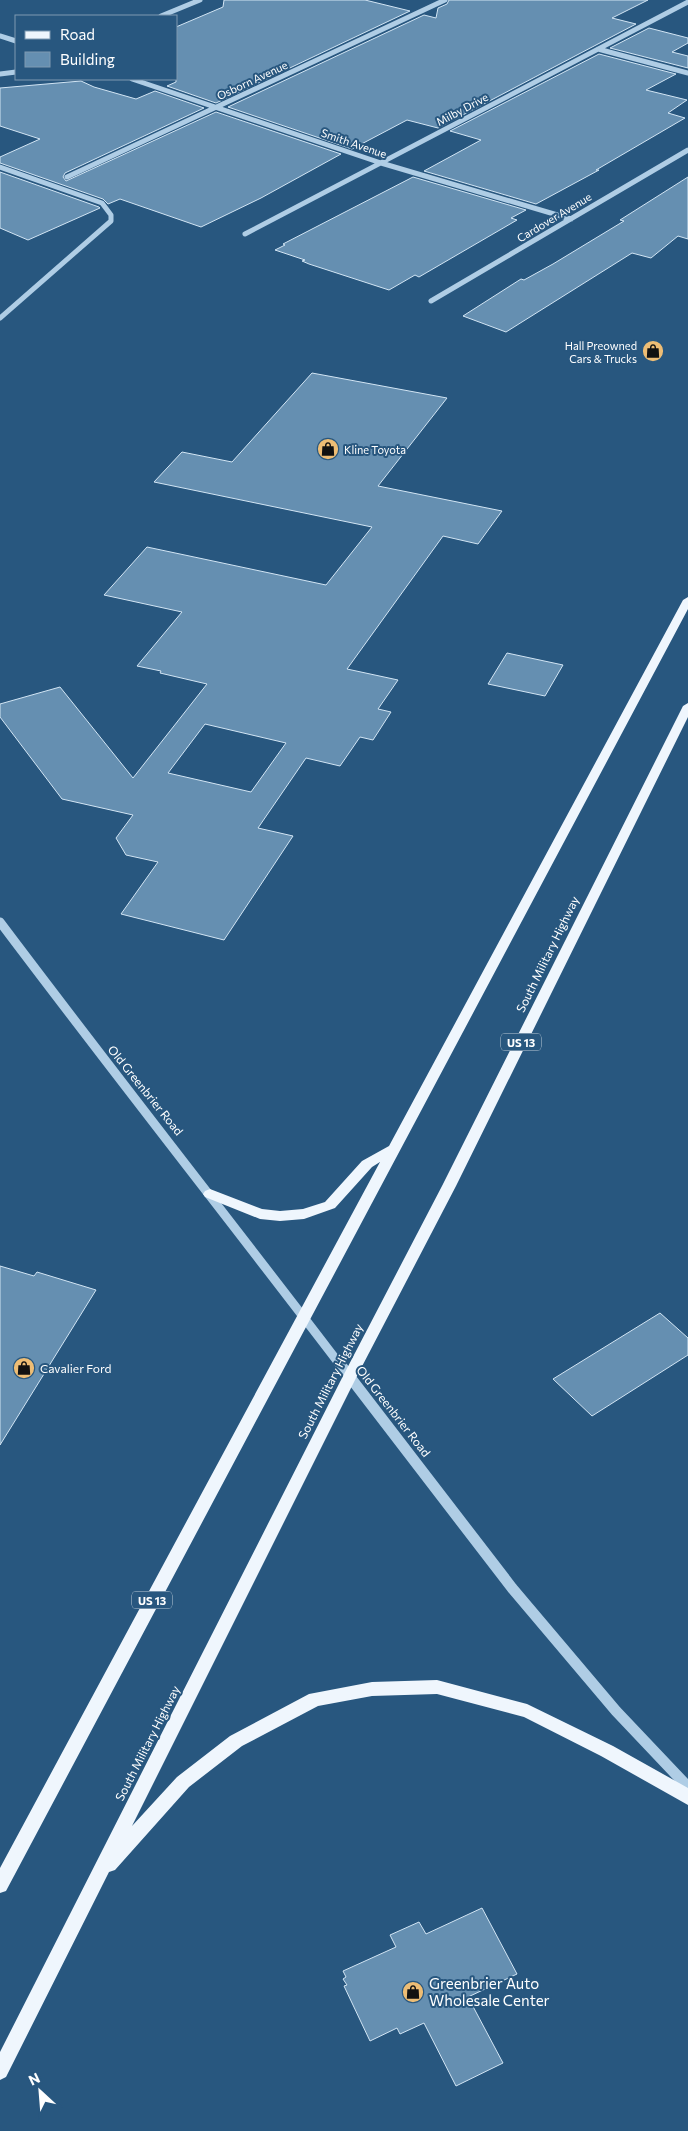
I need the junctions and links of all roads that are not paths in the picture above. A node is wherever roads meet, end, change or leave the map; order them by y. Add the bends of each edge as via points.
1 (200, 0) edge
2 (445, 0) edge
3 (688, 2) edge
4 (163, 15) edge
5 (0, 36) edge
6 (15, 41) edge
7 (598, 49) junction
8 (15, 72) edge
9 (688, 73) edge
10 (0, 74) edge
11 (135, 80) edge
12 (218, 107) junction
13 (688, 150) edge
14 (381, 163) junction
15 (0, 167) edge
16 (67, 177) dead end
17 (571, 219) junction
18 (245, 234) dead end
19 (431, 301) dead end
20 (0, 318) edge
21 (688, 600) edge
22 (688, 706) edge
23 (0, 922) edge
24 (393, 1149) junction
25 (210, 1194) junction
26 (304, 1316) junction
27 (350, 1376) junction
28 (688, 1787) edge
29 (688, 1797) edge
30 (99, 1875) junction
31 (0, 1885) edge
32 (0, 2071) edge

1 - 4 street
2 - 12 street, Osborn Avenue
3 - 7 street, Milby Drive
5 - 6 street
7 - 9 street
7 - 14 street, Milby Drive
8 - 10 street
11 - 12 street, Smith Avenue
12 - 14 street, Smith Avenue
12 - 16 street, Osborn Avenue
13 - 17 street, Cardover Avenue
14 - 17 street, Smith Avenue
14 - 18 street, Milby Drive
15 - 20 street via 102,203 111,215 111,220
17 - 19 street, Cardover Avenue
21 - 24 main road, US 13
22 - 27 main road, South Military Highway / US 13 via 449,1186
23 - 25 street, Old Greenbrier Road
24 - 25 main road via 366,1164 330,1205 304,1214 260,1214
24 - 26 main road, US 13
25 - 26 street, Old Greenbrier Road
26 - 27 street, Old Greenbrier Road
26 - 31 main road, US 13
27 - 28 street, Old Greenbrier Road via 512,1588 616,1711
27 - 30 main road, South Military Highway / US 13
29 - 30 main road via 527,1711 437,1687 372,1689 315,1699 236,1741 183,1782
30 - 32 main road, South Military Highway / US 13

